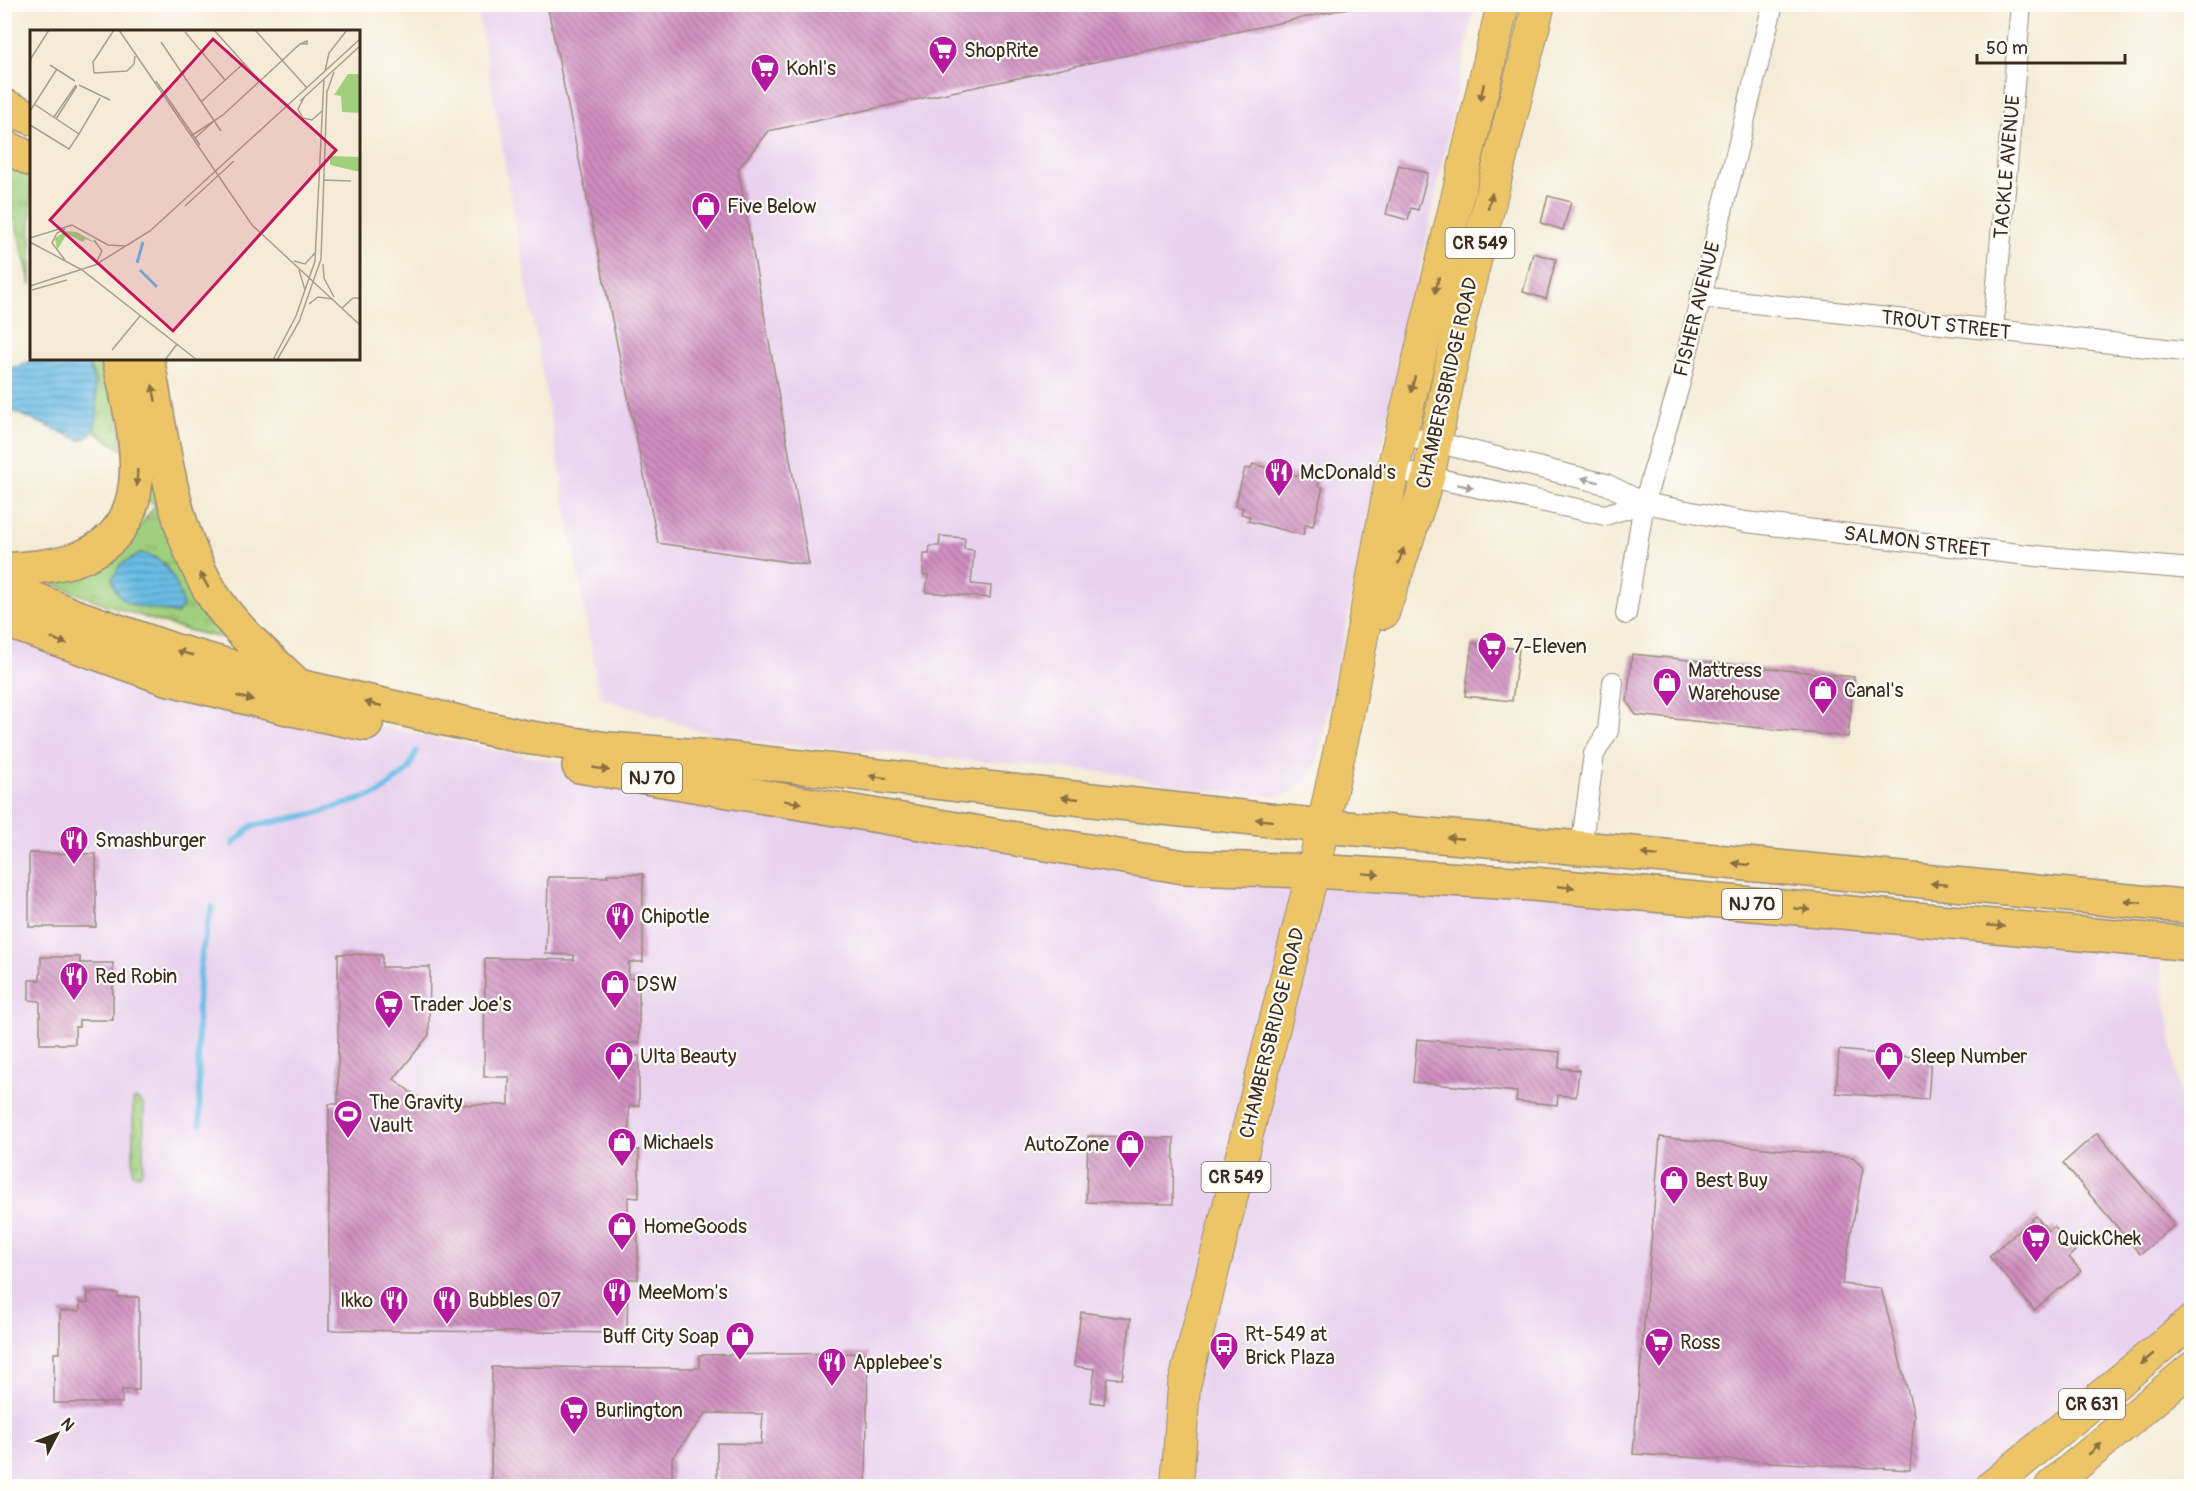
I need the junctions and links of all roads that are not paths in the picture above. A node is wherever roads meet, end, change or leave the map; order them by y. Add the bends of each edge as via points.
1 (1503, 4) edge
2 (1539, 4) edge
3 (1773, 4) edge
4 (2021, 4) edge
5 (4, 106) edge
6 (30, 117) edge
7 (4, 146) edge
8 (30, 158) edge
9 (1700, 297) junction
10 (1993, 330) junction
11 (2192, 352) edge
12 (119, 360) edge
13 (147, 360) edge
14 (1401, 436) junction
15 (1435, 442) junction
16 (1393, 469) junction
17 (1428, 478) junction
18 (1644, 503) junction
19 (4, 570) edge
20 (2192, 570) edge
21 (4, 586) edge
22 (1626, 614) dead end
23 (4, 620) edge
24 (1613, 682) dead end
25 (299, 686) junction
26 (1346, 722) junction
27 (1322, 826) junction
28 (1581, 848) junction
29 (1313, 871) junction
30 (2192, 907) edge
31 (2192, 944) edge
32 (2192, 1321) edge
33 (2192, 1368) edge
34 (1176, 1486) edge
35 (1992, 1486) edge
36 (2051, 1486) edge

1 -> 14 main road, CHAMBERSBRIDGE ROAD / CR 549
15 -> 2 main road, CHAMBERSBRIDGE ROAD / CR 549 via 1461,317
3 - 9 street, FISHER AVENUE
4 - 10 street, TACKLE AVENUE
5 - 6 highway
7 - 8 highway
9 - 10 street, TROUT STREET
9 - 18 street, FISHER AVENUE
10 - 11 street, TROUT STREET
12 -> 19 highway via 138,455 137,491 125,519 107,541 82,556 44,566
25 -> 13 highway via 242,631 216,601 197,569 176,503
14 - 15 street, SALMON STREET
14 - 16 main road, CHAMBERSBRIDGE ROAD / CR 549
15 - 17 main road, CHAMBERSBRIDGE ROAD / CR 549
18 -> 15 street, SALMON STREET via 1606,484
16 - 17 street, SALMON STREET
16 - 26 main road, CHAMBERSBRIDGE ROAD / CR 549
17 -> 18 street, SALMON STREET via 1605,515
26 -> 17 main road, CHAMBERSBRIDGE ROAD / CR 549
18 - 20 street, SALMON STREET via 1746,522
18 - 22 street, FISHER AVENUE
25 -> 21 highway, NJ 70 via 106,627
23 -> 29 highway, NJ 70 via 166,678 292,709 520,755 1184,867
24 - 28 street via 1608,731 1594,754
27 -> 25 highway, NJ 70 via 713,757 608,749 514,734
26 - 27 main road, CHAMBERSBRIDGE ROAD / CR 549
28 -> 27 highway, NJ 70
27 - 29 main road, CHAMBERSBRIDGE ROAD / CR 549
30 -> 28 highway, NJ 70
29 -> 31 highway, NJ 70 via 1595,890
29 - 34 main road, CHAMBERSBRIDGE ROAD / CR 549 via 1184,1386
32 -> 35 main road, CR 631
36 -> 33 main road, CR 631

